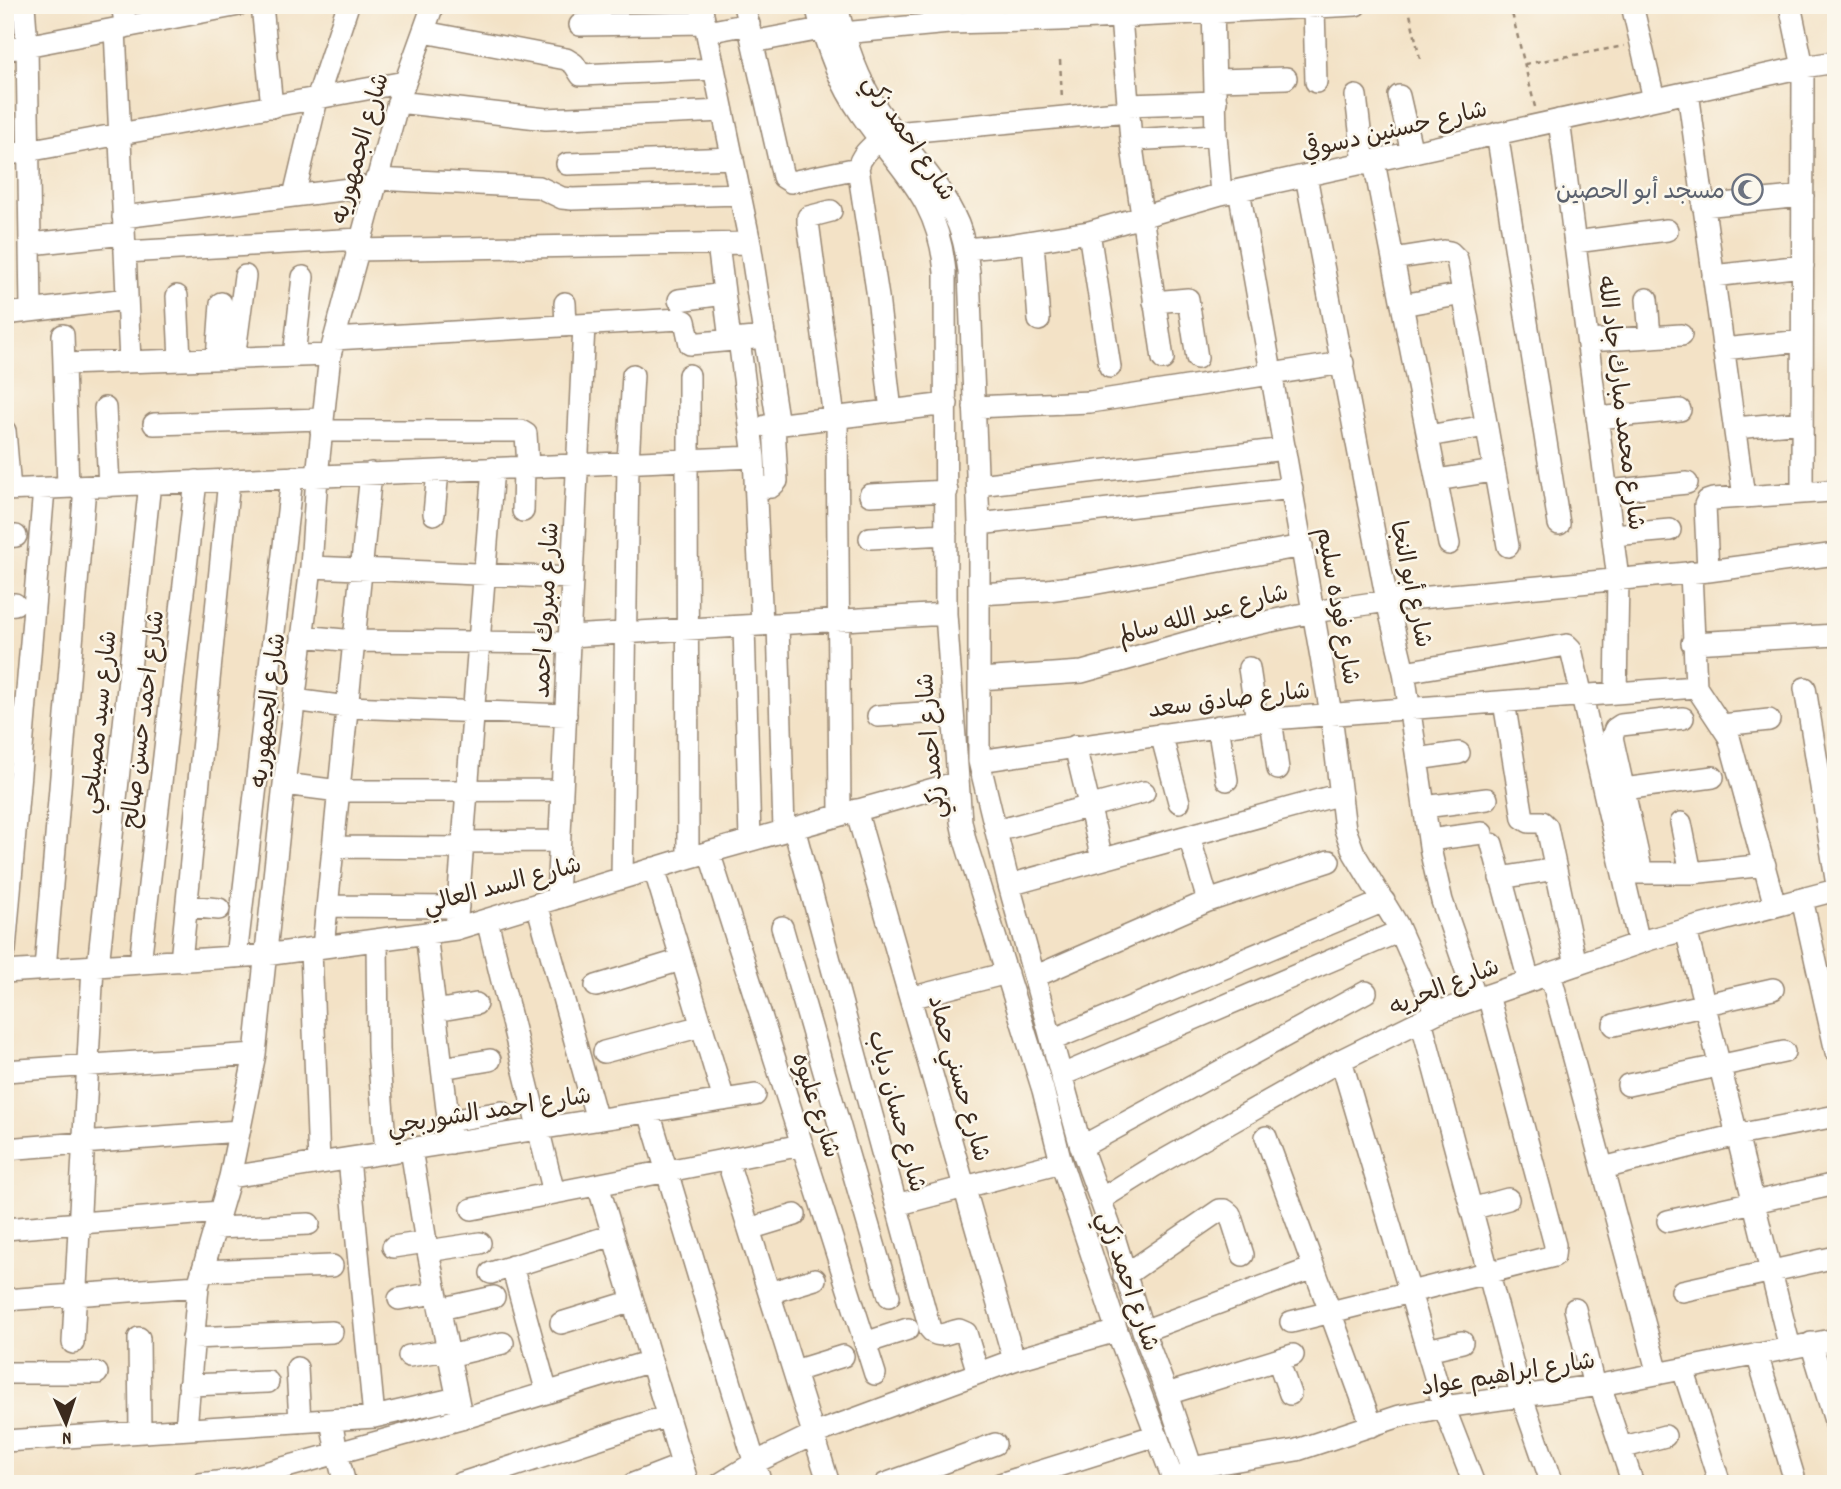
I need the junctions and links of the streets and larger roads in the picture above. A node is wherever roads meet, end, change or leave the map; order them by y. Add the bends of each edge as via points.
1 (24, 5) edge
2 (122, 5) edge
3 (239, 5) edge
4 (262, 5) edge
5 (348, 5) edge
6 (433, 5) edge
7 (816, 5) edge
8 (837, 5) edge
9 (1632, 5) edge
10 (1790, 5) edge
11 (1344, 6) edge
12 (1314, 8) junction
13 (1214, 9) edge
14 (1120, 11) edge
15 (1058, 13) edge
16 (949, 14) edge
17 (704, 20) edge
18 (580, 24) dead end
19 (749, 24) edge
20 (120, 28) junction
21 (821, 29) junction
22 (424, 32) junction
23 (843, 33) junction
24 (27, 46) junction
25 (5, 50) edge
26 (1836, 62) edge
27 (1803, 67) junction
28 (715, 69) junction
29 (1286, 78) dead end
30 (1216, 80) junction
31 (1316, 82) dead end
32 (402, 92) junction
33 (1688, 92) junction
34 (1356, 96) dead end
35 (1399, 96) dead end
36 (317, 99) junction
37 (1654, 99) junction
38 (1216, 102) junction
39 (272, 107) junction
40 (1128, 108) junction
41 (723, 111) junction
42 (1549, 121) junction
43 (1497, 133) junction
44 (120, 135) junction
45 (1216, 135) junction
46 (1131, 140) junction
47 (893, 143) junction
48 (30, 152) junction
49 (1412, 153) junction
50 (5, 155) edge
51 (733, 158) junction
52 (1369, 163) junction
53 (567, 164) dead end
54 (858, 168) junction
55 (1306, 176) junction
56 (375, 183) junction
57 (1230, 192) junction
58 (740, 194) junction
59 (294, 196) junction
60 (1803, 196) junction
61 (1703, 206) junction
62 (831, 211) dead end
63 (1142, 217) junction
64 (1667, 230) dead end
65 (1089, 232) junction
66 (124, 234) junction
67 (1033, 242) junction
68 (1575, 242) junction
69 (750, 243) junction
70 (31, 244) junction
71 (718, 244) junction
72 (358, 245) junction
73 (965, 248) junction
74 (1393, 260) junction
75 (1802, 266) junction
76 (245, 276) dead end
77 (1713, 276) junction
78 (303, 278) dead end
79 (724, 294) junction
80 (1463, 294) junction
81 (177, 296) dead end
82 (127, 299) junction
83 (1647, 299) dead end
84 (679, 300) dead end
85 (1154, 302) junction
86 (221, 303) dead end
87 (565, 303) dead end
88 (1402, 304) junction
89 (31, 310) junction
90 (5, 314) edge
91 (1039, 320) dead end
92 (1192, 321) junction
93 (575, 326) junction
94 (1158, 327) junction
95 (63, 335) dead end
96 (1681, 335) dead end
97 (765, 337) junction
98 (1650, 337) junction
99 (735, 340) junction
100 (1588, 341) junction
101 (1802, 341) junction
102 (332, 347) junction
103 (1723, 349) junction
104 (294, 356) junction
105 (1197, 358) dead end
106 (226, 359) junction
107 (1163, 359) dead end
108 (180, 360) junction
109 (130, 362) junction
110 (1343, 363) junction
111 (64, 364) junction
112 (1111, 368) dead end
113 (633, 374) dead end
114 (1272, 374) junction
115 (689, 375) dead end
116 (947, 404) junction
117 (974, 407) junction
118 (105, 408) dead end
119 (1680, 410) dead end
120 (891, 411) junction
121 (836, 418) junction
122 (1597, 418) junction
123 (1802, 422) junction
124 (154, 424) dead end
125 (322, 425) junction
126 (776, 425) junction
127 (1486, 426) junction
128 (750, 428) junction
129 (1735, 428) junction
130 (5, 431) edge
131 (1428, 436) junction
132 (1285, 449) junction
133 (754, 457) junction
134 (688, 460) junction
135 (628, 463) junction
136 (578, 465) junction
137 (526, 467) junction
138 (492, 468) junction
139 (438, 471) junction
140 (1493, 471) junction
141 (371, 473) junction
142 (317, 475) junction
143 (292, 477) junction
144 (229, 480) junction
145 (196, 481) junction
146 (1437, 481) junction
147 (150, 483) junction
148 (1687, 483) dead end
149 (978, 485) junction
150 (109, 486) junction
151 (77, 487) junction
152 (755, 488) junction
153 (1292, 488) junction
154 (44, 489) junction
155 (8, 490) edge
156 (947, 491) junction
157 (1607, 491) junction
158 (1831, 491) dead end
159 (1802, 493) junction
160 (870, 495) dead end
161 (1744, 497) junction
162 (523, 511) dead end
163 (434, 514) dead end
164 (979, 524) junction
165 (1559, 524) dead end
166 (1670, 530) dead end
167 (946, 534) junction
168 (1613, 535) junction
169 (870, 538) dead end
170 (1450, 544) dead end
171 (1301, 546) junction
172 (1508, 546) dead end
173 (1836, 554) edge
174 (311, 566) junction
175 (361, 569) junction
176 (1699, 572) junction
177 (484, 574) junction
178 (572, 578) junction
179 (1618, 579) junction
180 (979, 593) junction
181 (1387, 601) junction
182 (1313, 612) junction
183 (946, 614) junction
184 (839, 621) junction
185 (761, 625) junction
186 (687, 629) junction
187 (625, 633) junction
188 (1836, 635) edge
189 (302, 636) junction
190 (569, 640) junction
191 (354, 641) junction
192 (479, 643) junction
193 (1692, 643) junction
194 (1249, 668) dead end
195 (1404, 672) junction
196 (980, 679) junction
197 (1696, 687) junction
198 (1805, 688) dead end
199 (1616, 693) junction
200 (1581, 696) junction
201 (294, 700) junction
202 (1504, 702) junction
203 (347, 707) junction
204 (1411, 708) junction
205 (473, 712) junction
206 (953, 712) junction
207 (1331, 714) junction
208 (566, 715) junction
209 (878, 716) dead end
210 (1683, 718) dead end
211 (1264, 720) junction
212 (1769, 720) dead end
213 (1723, 725) junction
214 (1218, 726) junction
215 (1161, 734) junction
216 (1075, 746) junction
217 (1458, 752) dead end
218 (1417, 759) junction
219 (979, 761) junction
220 (1278, 769) dead end
221 (1713, 777) dead end
222 (1227, 780) dead end
223 (958, 782) junction
224 (284, 784) junction
225 (1624, 789) junction
226 (562, 790) junction
227 (339, 791) junction
228 (467, 791) junction
229 (1144, 792) dead end
230 (1341, 794) junction
231 (1487, 799) dead end
232 (1179, 802) dead end
233 (1830, 805) edge
234 (1089, 806) junction
235 (1424, 807) junction
236 (848, 813) junction
237 (1681, 823) dead end
238 (789, 829) junction
239 (996, 831) junction
240 (1189, 836) junction
241 (1429, 839) junction
242 (750, 840) junction
243 (559, 841) junction
244 (463, 845) junction
245 (333, 847) junction
246 (709, 852) junction
247 (688, 858) junction
248 (1102, 859) junction
249 (1329, 861) dead end
250 (1765, 866) junction
251 (654, 868) junction
252 (1556, 869) junction
253 (1633, 873) junction
254 (1691, 873) junction
255 (622, 878) junction
256 (1500, 878) junction
257 (1836, 879) edge
258 (1009, 885) junction
259 (1836, 890) edge
260 (1802, 899) junction
261 (547, 901) junction
262 (1208, 901) junction
263 (1384, 901) junction
264 (187, 906) junction
265 (327, 906) junction
266 (1775, 906) junction
267 (458, 908) junction
268 (219, 909) dead end
269 (487, 920) junction
270 (782, 927) dead end
271 (456, 929) junction
272 (1686, 930) junction
273 (1400, 931) junction
274 (426, 933) junction
275 (377, 940) junction
276 (1639, 943) junction
277 (317, 948) junction
278 (5, 950) edge
279 (265, 955) junction
280 (236, 957) junction
281 (681, 960) junction
282 (181, 961) junction
283 (140, 963) junction
284 (1576, 965) junction
285 (96, 966) junction
286 (45, 969) junction
287 (5, 972) edge
288 (1007, 973) junction
289 (1550, 974) junction
290 (834, 975) junction
291 (1034, 977) junction
292 (1529, 981) junction
293 (799, 985) junction
294 (596, 986) dead end
295 (1773, 989) dead end
296 (1366, 992) dead end
297 (1482, 997) junction
298 (910, 998) junction
299 (476, 1004) dead end
300 (1704, 1004) junction
301 (435, 1011) junction
302 (1429, 1016) junction
303 (1614, 1025) dead end
304 (702, 1026) junction
305 (1052, 1040) junction
306 (604, 1052) dead end
307 (1784, 1052) dead end
308 (1836, 1052) edge
309 (255, 1054) junction
310 (490, 1060) dead end
311 (1341, 1060) junction
312 (87, 1066) junction
313 (1720, 1066) junction
314 (442, 1069) junction
315 (5, 1071) edge
316 (1062, 1075) junction
317 (1628, 1085) dead end
318 (755, 1095) dead end
319 (724, 1100) junction
320 (502, 1112) dead end
321 (649, 1112) junction
322 (1836, 1116) edge
323 (597, 1120) junction
324 (449, 1121) junction
325 (538, 1129) junction
326 (238, 1131) junction
327 (1737, 1135) junction
328 (1266, 1137) dead end
329 (82, 1143) junction
330 (451, 1143) junction
331 (802, 1145) junction
332 (1081, 1147) junction
333 (5, 1149) edge
334 (411, 1149) junction
335 (386, 1153) junction
336 (349, 1159) junction
337 (727, 1159) junction
338 (1061, 1162) junction
339 (319, 1163) junction
340 (1603, 1168) junction
341 (666, 1171) junction
342 (230, 1177) junction
343 (1836, 1184) edge
344 (598, 1185) junction
345 (964, 1186) junction
346 (554, 1193) junction
347 (1101, 1199) junction
348 (1508, 1199) dead end
349 (1754, 1202) junction
350 (896, 1205) junction
351 (472, 1209) dead end
352 (1471, 1209) junction
353 (795, 1215) dead end
354 (217, 1220) junction
355 (1668, 1221) dead end
356 (78, 1223) junction
357 (309, 1224) dead end
358 (5, 1229) edge
359 (749, 1229) junction
360 (613, 1235) junction
361 (1115, 1240) junction
362 (480, 1243) dead end
363 (393, 1247) dead end
364 (427, 1247) junction
365 (1090, 1249) junction
366 (1243, 1255) dead end
367 (1836, 1257) edge
368 (332, 1266) dead end
369 (1313, 1268) junction
370 (1771, 1271) junction
371 (1488, 1272) junction
372 (1124, 1276) junction
373 (200, 1278) junction
374 (815, 1279) dead end
375 (1682, 1291) dead end
376 (1410, 1292) junction
377 (769, 1293) junction
378 (75, 1295) junction
379 (889, 1296) dead end
380 (494, 1297) dead end
381 (399, 1299) dead end
382 (5, 1300) edge
383 (438, 1301) junction
384 (633, 1301) junction
385 (1574, 1309) dead end
386 (1329, 1312) junction
387 (1291, 1322) dead end
388 (561, 1323) dead end
389 (908, 1329) dead end
390 (1117, 1331) junction
391 (1143, 1331) junction
392 (332, 1332) dead end
393 (139, 1338) dead end
394 (194, 1338) junction
395 (1836, 1339) edge
396 (73, 1342) dead end
397 (1462, 1342) dead end
398 (503, 1343) dead end
399 (864, 1343) junction
400 (1801, 1346) junction
401 (1427, 1350) junction
402 (448, 1353) junction
403 (1757, 1354) junction
404 (409, 1356) dead end
405 (843, 1356) dead end
406 (1014, 1360) junction
407 (651, 1361) junction
408 (297, 1368) dead end
409 (1683, 1370) junction
410 (794, 1371) junction
411 (5, 1373) edge
412 (978, 1373) junction
413 (97, 1374) dead end
414 (874, 1374) dead end
415 (1658, 1374) junction
416 (268, 1382) dead end
417 (190, 1385) junction
418 (1597, 1385) junction
419 (547, 1393) junction
420 (1167, 1394) junction
421 (1290, 1394) dead end
422 (1521, 1395) junction
423 (1444, 1407) junction
424 (459, 1408) junction
425 (667, 1416) junction
426 (374, 1417) junction
427 (331, 1420) junction
428 (300, 1422) junction
429 (1836, 1424) edge
430 (1372, 1426) junction
431 (186, 1429) junction
432 (140, 1432) junction
433 (814, 1434) junction
434 (1157, 1434) junction
435 (1665, 1436) dead end
436 (5, 1441) edge
437 (995, 1444) dead end
438 (1621, 1448) junction
439 (337, 1453) junction
440 (754, 1463) junction
441 (685, 1474) edge
442 (1194, 1476) edge
443 (911, 1479) edge
444 (200, 1484) edge
445 (345, 1484) edge
446 (459, 1484) edge
447 (633, 1484) edge
448 (720, 1484) edge
449 (761, 1484) edge
450 (829, 1484) edge
451 (885, 1484) edge
452 (1000, 1484) edge
453 (1175, 1484) edge
454 (1474, 1484) edge
455 (1552, 1484) edge
456 (1633, 1484) edge
457 (1720, 1484) edge
458 (1796, 1484) edge

1 - 24 street
2 - 20 street
3 - 20 street
4 - 39 street
5 - 36 street
6 - 22 street, شارع الجمهوريه
7 - 21 street, شارع احمد زكي
8 - 23 street, شارع احمد زكي
9 - 37 street
10 - 27 street
11 - 12 street
12 - 13 street
12 - 31 street
13 - 14 street
13 - 30 street, شارع فوده سليم
14 - 15 street
14 - 40 street
15 - 16 street
16 - 23 street
17 - 18 street
17 - 19 street
17 - 28 street
19 - 21 street
19 - 54 street via 786,181
20 - 24 street
20 - 44 street
21 - 47 street, شارع احمد زكي via 861,114
22 - 28 street via 566,59 581,75
22 - 32 street, شارع الجمهوريه
23 - 47 street, شارع احمد زكي
24 - 25 street
24 - 48 street
26 - 27 street, شارع حسنين دسوقي
27 - 33 street, شارع حسنين دسوقي
27 - 60 street
28 - 41 street
29 - 30 street
30 - 38 street, شارع فوده سليم
32 - 36 street
32 - 41 street via 546,119
32 - 56 street, شارع الجمهوريه
33 - 37 street, شارع حسنين دسوقي
33 - 61 street
34 - 52 street
35 - 49 street
36 - 39 street
36 - 59 street
37 - 42 street, شارع حسنين دسوقي
38 - 40 street
38 - 45 street, شارع فوده سليم
39 - 44 street
40 - 46 street
40 - 47 street
41 - 51 street
42 - 43 street, شارع حسنين دسوقي
42 - 68 street, شارع محمد مبارك جاد الله
43 - 49 street, شارع حسنين دسوقي
43 - 165 street
44 - 48 street
44 - 66 street
45 - 46 street
45 - 57 street, شارع فوده سليم
46 - 63 street
47 - 54 street via 866,152
47 - 73 street, شارع احمد زكي via 932,179 949,206
47 - 116 street, شارع احمد زكي via 932,213 943,252
48 - 50 street
48 - 70 street
49 - 52 street, شارع حسنين دسوقي
51 - 53 street
51 - 58 street
52 - 55 street, شارع حسنين دسوقي
52 - 74 street
54 - 120 street
55 - 57 street, شارع حسنين دسوقي
55 - 110 street, شارع أبو النجا
56 - 58 street via 539,187 572,200
56 - 59 street
56 - 72 street, شارع الجمهوريه
57 - 63 street, شارع حسنين دسوقي
57 - 114 street, شارع فوده سليم
58 - 69 street
59 - 66 street
60 - 61 street
60 - 75 street
61 - 77 street
62 - 121 street, شارع حسني حماد via 812,215 808,222
63 - 65 street, شارع حسنين دسوقي
63 - 85 street
64 - 68 street
65 - 67 street, شارع حسنين دسوقي
65 - 112 street
66 - 70 street
66 - 72 street
66 - 82 street
67 - 73 street, شارع حسنين دسوقي
67 - 91 street
68 - 100 street, شارع محمد مبارك جاد الله
69 - 71 street
69 - 97 street
70 - 89 street
71 - 72 street
71 - 79 street
72 - 102 street, شارع الجمهوريه
73 - 117 street, شارع احمد زكي
74 - 80 street via 1450,252 1457,259
74 - 88 street
75 - 77 street
75 - 101 street
76 - 106 street
77 - 103 street
78 - 104 street
79 - 84 street
79 - 99 street
80 - 88 street
80 - 127 street
81 - 108 street
82 - 89 street
82 - 109 street
83 - 98 street
85 - 92 street via 1188,299
85 - 94 street
86 - 106 street
87 - 93 street, شارع مبروك احمد
88 - 131 street
89 - 90 street
92 - 94 street
92 - 105 street
93 - 99 street via 680,320 685,321 690,344
93 - 102 street
93 - 136 street, شارع مبروك احمد
94 - 107 street
95 - 111 street
96 - 98 street
97 - 99 street
97 - 126 street
98 - 100 street
99 - 128 street
100 - 122 street, شارع محمد مبارك جاد الله
101 - 103 street
101 - 123 street
102 - 104 street
102 - 125 street, شارع الجمهوريه
103 - 129 street
104 - 106 street
106 - 108 street
108 - 109 street
109 - 111 street
110 - 114 street
110 - 181 street, شارع أبو النجا
111 - 151 street
113 - 135 street
114 - 117 street via 1090,402
114 - 132 street, شارع فوده سليم
115 - 134 street
116 - 120 street
116 - 156 street, شارع احمد زكي
117 - 149 street, شارع احمد زكي
118 - 150 street
119 - 122 street
120 - 121 street
121 - 126 street
121 - 184 street, شارع حسني حماد
122 - 157 street, شارع محمد مبارك جاد الله
123 - 129 street
123 - 159 street
124 - 125 street
125 - 137 street via 521,431 526,434
125 - 142 street, شارع الجمهوريه
126 - 128 street
126 - 152 street via 777,481 771,487
127 - 131 street
127 - 140 street
128 - 133 street
129 - 161 street
130 - 155 street
131 - 146 street
132 - 149 street
132 - 153 street, شارع فوده سليم
133 - 134 street
133 - 152 street
134 - 135 street
134 - 186 street
135 - 136 street
135 - 187 street
136 - 137 street
136 - 178 street, شارع مبروك احمد
137 - 138 street
137 - 162 street
138 - 139 street
138 - 177 street
139 - 141 street
139 - 163 street
140 - 146 street
140 - 172 street
141 - 142 street
141 - 175 street
142 - 143 street
142 - 174 street, شارع الجمهوريه
143 - 144 street
143 - 280 street
144 - 145 street
144 - 264 street
145 - 147 street
145 - 283 street, شارع احمد حسن صالح
146 - 170 street
147 - 150 street
147 - 285 street, شارع سيد مصيلحي
148 - 157 street
149 - 164 street, شارع احمد زكي
150 - 151 street
151 - 154 street
151 - 286 street
152 - 185 street
153 - 164 street
153 - 171 street, شارع فوده سليم
154 - 155 street
154 - 278 street
156 - 160 street
156 - 167 street, شارع احمد زكي
157 - 168 street, شارع محمد مبارك جاد الله
158 - 159 street
159 - 161 street
161 - 176 street via 1707,501
164 - 180 street, شارع احمد زكي
166 - 168 street
167 - 169 street
167 - 183 street, شارع احمد زكي
168 - 179 street, شارع محمد مبارك جاد الله
171 - 180 street via 1092,584
171 - 182 street, شارع فوده سليم
173 - 176 street, شارع عبد الله سالم
174 - 175 street
174 - 189 street, شارع الجمهوريه
175 - 177 street
175 - 191 street
176 - 179 street, شارع عبد الله سالم
176 - 193 street
177 - 178 street
177 - 192 street
178 - 190 street, شارع مبروك احمد
179 - 181 street, شارع عبد الله سالم
179 - 199 street, شارع محمد مبارك جاد الله
180 - 196 street, شارع احمد زكي
181 - 182 street, شارع عبد الله سالم
181 - 195 street, شارع أبو النجا
182 - 196 street, شارع عبد الله سالم via 1238,628 1082,673
182 - 207 street, شارع فوده سليم
183 - 184 street
183 - 206 street, شارع احمد زكي
184 - 185 street
184 - 236 street, شارع حسني حماد
185 - 186 street
185 - 238 street, شارع حسان دياب
185 - 242 street
186 - 187 street
186 - 247 street
187 - 190 street
187 - 255 street
188 - 193 street
189 - 191 street
189 - 201 street, شارع الجمهوريه
190 - 192 street
190 - 208 street, شارع مبروك احمد
191 - 192 street
191 - 203 street
192 - 205 street
193 - 197 street
194 - 211 street
195 - 200 street via 1567,645
195 - 204 street, شارع أبو النجا
196 - 219 street, شارع احمد زكي
197 - 199 street, شارع صادق سعد
197 - 213 street
198 - 233 street
199 - 200 street, شارع صادق سعد
200 - 202 street, شارع صادق سعد
200 - 253 street
201 - 203 street
201 - 224 street, شارع الجمهوريه
202 - 204 street, شارع صادق سعد
202 - 252 street via 1523,818 1547,827
203 - 205 street
203 - 227 street
204 - 207 street, شارع صادق سعد
204 - 218 street, شارع أبو النجا
205 - 208 street
205 - 228 street
206 - 209 street
206 - 223 street, شارع احمد زكي
207 - 211 street, شارع صادق سعد
207 - 230 street, شارع فوده سليم
208 - 226 street, شارع مبروك احمد
210 - 225 street via 1615,729 1612,737
211 - 214 street, شارع صادق سعد
211 - 220 street
212 - 213 street
213 - 250 street via 1737,758
214 - 215 street, شارع صادق سعد
214 - 222 street
215 - 216 street, شارع صادق سعد
215 - 232 street
216 - 219 street, شارع صادق سعد
216 - 234 street
217 - 218 street
218 - 235 street, شارع أبو النجا
219 - 239 street, شارع احمد زكي
221 - 225 street
223 - 236 street, شارع السد العالي
223 - 288 street, شارع احمد زكي via 965,840
224 - 227 street
224 - 279 street, شارع الجمهوريه
225 - 253 street
226 - 228 street
226 - 243 street, شارع مبروك احمد
227 - 228 street
227 - 245 street
228 - 244 street
229 - 234 street
230 - 240 street
230 - 263 street, شارع فوده سليم via 1349,842
231 - 235 street
233 - 257 street
234 - 239 street
234 - 248 street
235 - 241 street, شارع أبو النجا
236 - 238 street, شارع السد العالي
236 - 298 street, شارع حسني حماد
237 - 254 street
238 - 242 street, شارع السد العالي
238 - 290 street, شارع حسان دياب
239 - 258 street, شارع احمد زكي
240 - 248 street
240 - 262 street
241 - 256 street via 1487,839
241 - 297 street, شارع أبو النجا via 1442,901
242 - 246 street, شارع السد العالي
243 - 244 street
243 - 261 street, شارع مبروك احمد
244 - 245 street
244 - 267 street
245 - 265 street
246 - 247 street, شارع السد العالي
246 - 331 street, شارع عليوه
247 - 251 street, شارع السد العالي
248 - 258 street
249 - 262 street
250 - 254 street
250 - 266 street
251 - 255 street, شارع السد العالي
251 - 281 street
252 - 256 street
252 - 284 street
253 - 254 street
253 - 276 street
255 - 261 street, شارع السد العالي
256 - 292 street
258 - 291 street, شارع احمد زكي
259 - 260 street, شارع الحريه
260 - 266 street, شارع الحريه
260 - 308 street
261 - 269 street, شارع السد العالي
261 - 323 street, شارع مبروك احمد
262 - 291 street
263 - 273 street, شارع فوده سليم
263 - 305 street
264 - 268 street
264 - 282 street
265 - 267 street
265 - 277 street
266 - 272 street, شارع الحريه
267 - 271 street
269 - 271 street, شارع السد العالي
269 - 325 street
270 - 293 street
271 - 274 street, شارع السد العالي
272 - 276 street, شارع الحريه
272 - 300 street
273 - 302 street, شارع فوده سليم
273 - 316 street
274 - 275 street, شارع السد العالي
274 - 301 street
275 - 277 street, شارع السد العالي
275 - 335 street via 378,1050
276 - 284 street, شارع الحريه
277 - 279 street, شارع السد العالي
277 - 339 street
279 - 280 street, شارع السد العالي
279 - 309 street, شارع الجمهوريه
280 - 282 street, شارع السد العالي
281 - 294 street
281 - 304 street
282 - 283 street, شارع السد العالي
283 - 285 street, شارع السد العالي
284 - 289 street, شارع الحريه
285 - 286 street, شارع السد العالي
285 - 312 street, شارع سيد مصيلحي
286 - 287 street, شارع السد العالي
288 - 298 street
288 - 338 street, شارع احمد زكي
289 - 292 street, شارع الحريه
289 - 340 street
290 - 293 street
290 - 350 street, شارع حسان دياب
291 - 305 street, شارع احمد زكي
292 - 297 street, شارع الحريه
293 - 379 street
295 - 300 street
296 - 332 street
297 - 302 street, شارع الحريه
297 - 371 street, شارع أبو النجا via 1555,1245 1554,1255
298 - 345 street, شارع حسني حماد
299 - 301 street
300 - 303 street
300 - 313 street
301 - 314 street
302 - 311 street, شارع الحريه
302 - 352 street, شارع فوده سليم
304 - 306 street
304 - 319 street
305 - 316 street, شارع احمد زكي
307 - 313 street
309 - 312 street
309 - 326 street, شارع الجمهوريه
310 - 314 street
311 - 347 street, شارع الحريه
311 - 376 street
312 - 315 street
312 - 329 street, شارع سيد مصيلحي
313 - 317 street
313 - 327 street
314 - 324 street
316 - 332 street, شارع احمد زكي
318 - 319 street, شارع احمد الشوربجي
319 - 321 street, شارع احمد الشوربجي
320 - 324 street
321 - 323 street, شارع احمد الشوربجي
321 - 341 street
322 - 327 street
323 - 325 street, شارع احمد الشوربجي
324 - 330 street
325 - 330 street, شارع احمد الشوربجي
325 - 346 street
326 - 329 street
326 - 342 street, شارع الجمهوريه
327 - 340 street
327 - 349 street
328 - 369 street
329 - 333 street
329 - 356 street, شارع سيد مصيلحي
330 - 334 street, شارع احمد الشوربجي
331 - 337 street
331 - 399 street, شارع عليوه
332 - 347 street, شارع احمد زكي
334 - 335 street, شارع احمد الشوربجي
334 - 364 street
335 - 336 street, شارع احمد الشوربجي
336 - 339 street, شارع احمد الشوربجي
336 - 426 street
337 - 341 street
337 - 359 street
338 - 345 street
338 - 365 street, شارع احمد زكي
339 - 342 street, شارع احمد الشوربجي
340 - 415 street
341 - 344 street
341 - 440 street
342 - 354 street, شارع الجمهوريه
343 - 349 street
344 - 346 street
344 - 360 street
345 - 350 street
345 - 406 street, شارع حسني حماد
346 - 351 street
347 - 361 street, شارع احمد زكي
348 - 352 street
349 - 355 street
349 - 370 street
350 - 412 street, شارع حسان دياب via 930,1329 940,1335 959,1330 966,1333
352 - 371 street, شارع فوده سليم
353 - 359 street
354 - 356 street
354 - 357 street
354 - 373 street, شارع الجمهوريه
356 - 358 street
356 - 378 street, شارع سيد مصيلحي
359 - 377 street
360 - 384 street
360 - 419 street via 502,1270
361 - 365 street
361 - 372 street, شارع احمد زكي
362 - 364 street
363 - 364 street
364 - 383 street
365 - 390 street, شارع احمد زكي
366 - 372 street via 1230,1214 1220,1210
367 - 370 street
368 - 373 street
369 - 386 street
369 - 391 street
370 - 375 street
370 - 400 street
371 - 376 street
371 - 422 street, شارع فوده سليم
372 - 391 street, شارع احمد زكي
373 - 378 street
373 - 394 street, شارع الجمهوريه
374 - 377 street
376 - 386 street
376 - 401 street
377 - 410 street
378 - 382 street
378 - 396 street, شارع سيد مصيلحي
380 - 383 street
381 - 383 street
383 - 402 street
384 - 388 street
384 - 407 street
385 - 418 street
386 - 387 street
386 - 430 street
389 - 399 street
390 - 406 street
390 - 434 street, شارع احمد زكي
391 - 420 street, شارع احمد زكي
392 - 394 street
393 - 432 street
394 - 417 street, شارع الجمهوريه
395 - 400 street, شارع ابراهيم عواد
397 - 401 street
398 - 402 street
399 - 414 street, شارع عليوه
400 - 403 street, شارع ابراهيم عواد
400 - 429 street
401 - 423 street
402 - 404 street
402 - 424 street
403 - 409 street, شارع ابراهيم عواد
403 - 458 street
405 - 410 street
406 - 412 street
407 - 419 street
407 - 425 street
408 - 428 street
409 - 415 street, شارع ابراهيم عواد
409 - 457 street
410 - 433 street
411 - 413 street
412 - 433 street
415 - 418 street, شارع ابراهيم عواد
416 - 417 street
417 - 431 street, شارع الجمهوريه
418 - 422 street, شارع ابراهيم عواد
418 - 438 street
419 - 424 street
420 - 421 street via 1286,1357
420 - 442 street, شارع احمد زكي
422 - 423 street, شارع ابراهيم عواد
422 - 455 street, شارع فوده سليم
423 - 430 street, شارع ابراهيم عواد
423 - 454 street
424 - 426 street
424 - 439 street
425 - 441 street
425 - 446 street
426 - 427 street
427 - 428 street
427 - 439 street
428 - 431 street
430 - 442 street, شارع ابراهيم عواد
431 - 432 street
432 - 436 street
433 - 440 street
433 - 450 street
434 - 452 street
434 - 453 street, شارع احمد زكي
435 - 438 street
437 - 443 street
438 - 456 street
439 - 444 street via 243,1479
439 - 445 street
440 - 448 street
440 - 449 street
441 - 447 street
443 - 451 street

